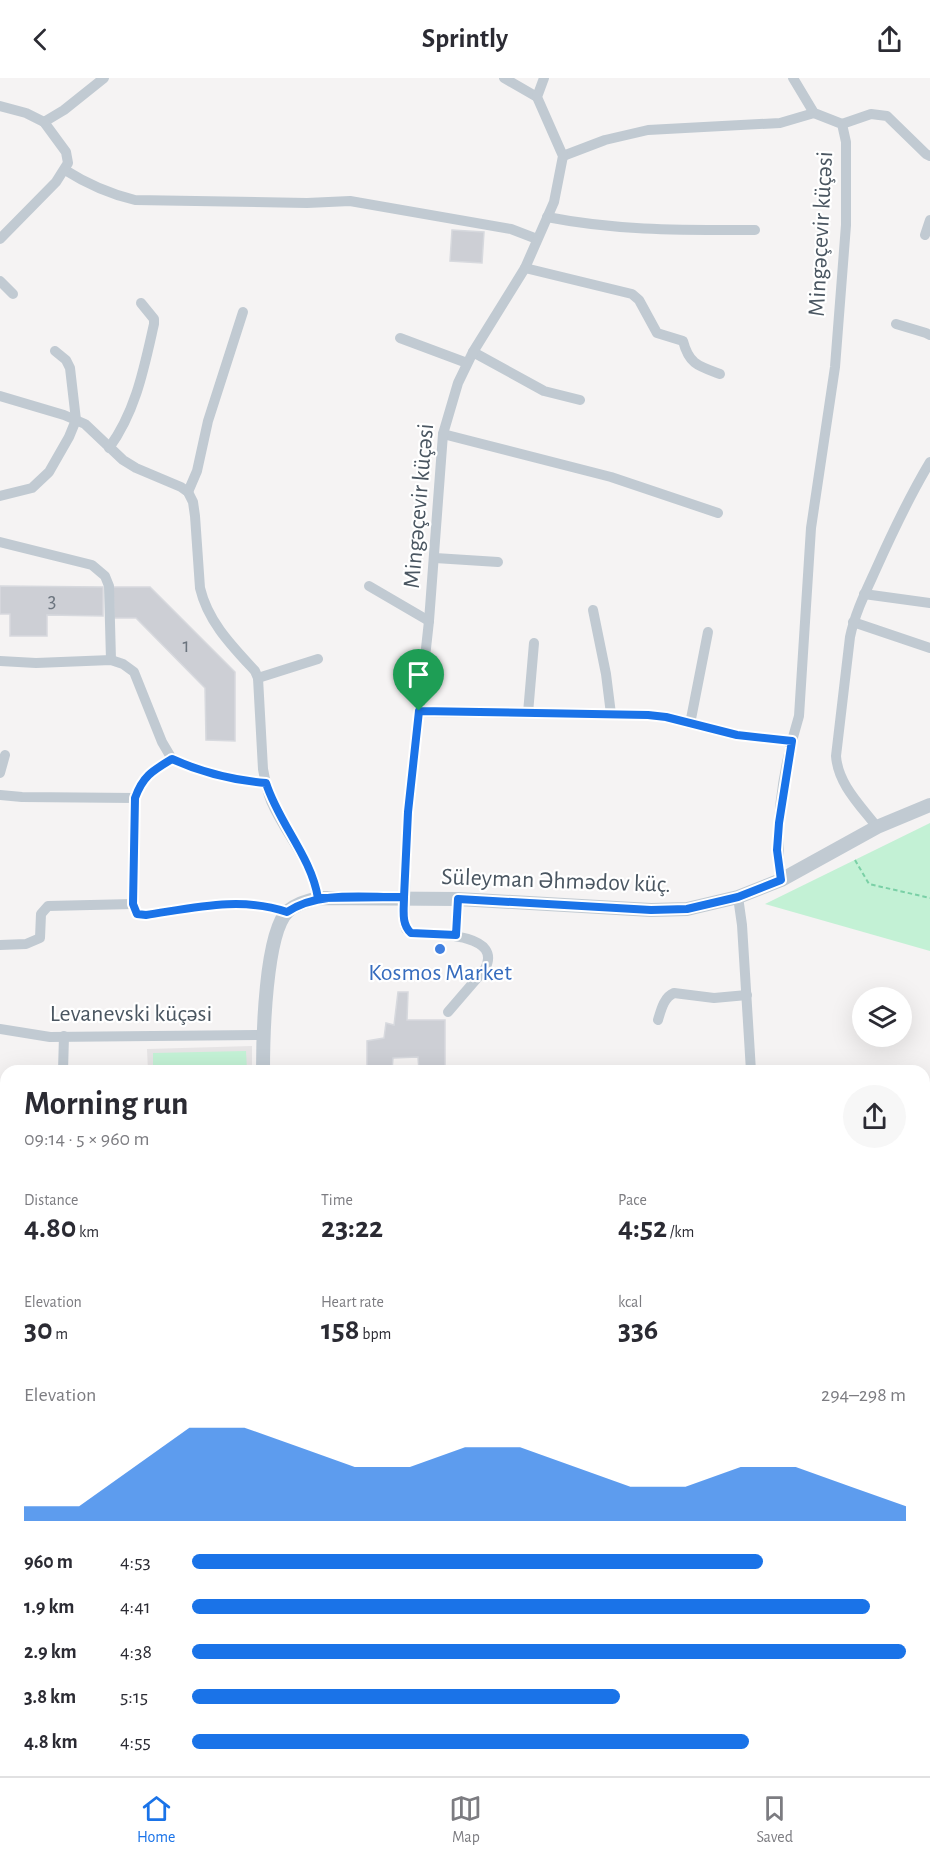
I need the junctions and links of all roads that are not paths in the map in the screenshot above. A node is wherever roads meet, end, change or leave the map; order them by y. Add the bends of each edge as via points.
1 (104, 78) edge
2 (504, 78) edge
3 (544, 78) edge
4 (793, 78) edge
5 (537, 97) junction
6 (0, 106) edge
7 (814, 113) junction
8 (44, 122) junction
9 (842, 123) junction
10 (563, 156) junction
11 (930, 156) edge
12 (65, 170) junction
13 (547, 217) junction
14 (930, 220) edge
15 (755, 230) dead end
16 (925, 234) dead end
17 (0, 239) edge
18 (537, 239) junction
19 (525, 268) junction
20 (0, 281) edge
21 (13, 294) dead end
22 (141, 303) dead end
23 (243, 312) dead end
24 (896, 324) dead end
25 (930, 335) edge
26 (400, 338) dead end
27 (55, 351) dead end
28 (472, 352) junction
29 (467, 363) junction
30 (720, 374) dead end
31 (0, 396) edge
32 (580, 400) dead end
33 (76, 420) junction
34 (443, 434) junction
35 (109, 448) junction
36 (930, 462) edge
37 (926, 477) edge
38 (188, 492) junction
39 (0, 496) edge
40 (718, 513) dead end
41 (0, 542) edge
42 (435, 558) junction
43 (498, 562) dead end
44 (369, 586) dead end
45 (864, 594) junction
46 (930, 603) edge
47 (593, 610) dead end
48 (429, 621) junction
49 (853, 622) junction
50 (708, 632) dead end
51 (534, 643) dead end
52 (930, 648) edge
53 (318, 659) dead end
54 (111, 660) junction
55 (0, 661) edge
56 (258, 678) junction
57 (419, 711) junction
58 (528, 714) junction
59 (611, 714) junction
60 (690, 723) junction
61 (792, 741) junction
62 (5, 755) dead end
63 (172, 759) junction
64 (0, 773) edge
65 (266, 783) junction
66 (0, 795) edge
67 (135, 798) junction
68 (930, 805) edge
69 (876, 827) junction
70 (781, 880) junction
71 (404, 897) junction
72 (738, 897) junction
73 (318, 898) junction
74 (458, 899) junction
75 (133, 904) junction
76 (287, 912) junction
77 (456, 935) junction
78 (0, 945) edge
79 (747, 995) junction
80 (448, 1012) dead end
81 (657, 1020) dead end
82 (0, 1029) edge
83 (263, 1035) junction
84 (64, 1036) junction
85 (63, 1065) edge
86 (263, 1065) edge
87 (751, 1065) edge

1 - 8 street
2 - 5 street
3 - 5 street
4 - 7 street
5 - 10 street
6 - 8 street
7 - 9 street, Mingəçevir küçəsi
7 - 10 street via 780,123 648,130 605,140
8 - 12 street via 68,157
9 - 11 street via 871,114 887,116
9 - 61 street, Mingəçevir küçəsi via 846,142 846,225 835,367 811,528 799,716
10 - 13 street, Mingəçevir küçəsi
12 - 17 street
12 - 18 street via 106,191 135,200 350,201 512,230
13 - 15 street via 642,230
13 - 18 street, Mingəçevir küçəsi
14 - 16 street
18 - 19 street, Mingəçevir küçəsi
19 - 28 street, Mingəçevir küçəsi
19 - 30 street via 632,294 657,333 682,340 690,361
20 - 21 street
22 - 35 street via 154,324 141,384
23 - 38 street
24 - 25 street
26 - 29 street
27 - 33 street via 70,368
28 - 29 street, Mingəçevir küçəsi
28 - 32 street via 544,391
29 - 34 street, Mingəçevir küçəsi
31 - 33 street
33 - 35 street
33 - 39 street via 49,472 32,488
34 - 40 street via 611,477
34 - 42 street, Mingəçevir küçəsi
35 - 38 street via 135,468
36 - 37 street
37 - 45 street via 905,503
38 - 56 street via 195,516 202,599 224,637
41 - 54 street via 92,566 105,576 109,586
42 - 43 street
42 - 48 street, Mingəçevir küçəsi
44 - 48 street
45 - 46 street
45 - 49 street
47 - 59 street
48 - 57 street, Mingəçevir küçəsi
49 - 52 street
49 - 69 street via 837,769
50 - 60 street
51 - 58 street
53 - 56 street
54 - 55 street
54 - 63 street via 134,672
56 - 65 street
57 - 58 street
57 - 71 street, Mingəçevir küçəsi
58 - 59 street
59 - 60 street via 666,717
60 - 61 street via 737,735
61 - 70 street, Mingəçevir küçəsi via 779,823
62 - 64 street
63 - 65 street via 197,771
63 - 67 street via 147,775
65 - 73 street via 272,802 315,880
66 - 67 street
67 - 75 street
68 - 69 street, Süleyman Əhmədov küç.
69 - 70 street, Süleyman Əhmədov küç.
70 - 72 street, Süleyman Əhmədov küç.
71 - 73 street, Süleyman Əhmədov küç.
71 - 74 street, Süleyman Əhmədov küç.
71 - 77 street, Mingəçevir küçəsi via 404,922 411,933
72 - 74 street, Süleyman Əhmədov küç. via 687,909 651,910
72 - 79 street
73 - 76 street, Süleyman Əhmədov küç.
74 - 77 street
75 - 76 street via 137,914 146,915 238,902
75 - 78 street via 48,906 41,914 40,938 26,944
76 - 83 street via 272,953
77 - 80 street via 479,944 488,963
79 - 81 street via 714,998 674,993 665,1001
79 - 87 street
82 - 84 street, Levanevski küçəsi
83 - 84 street, Levanevski küçəsi
83 - 86 street
84 - 85 street

